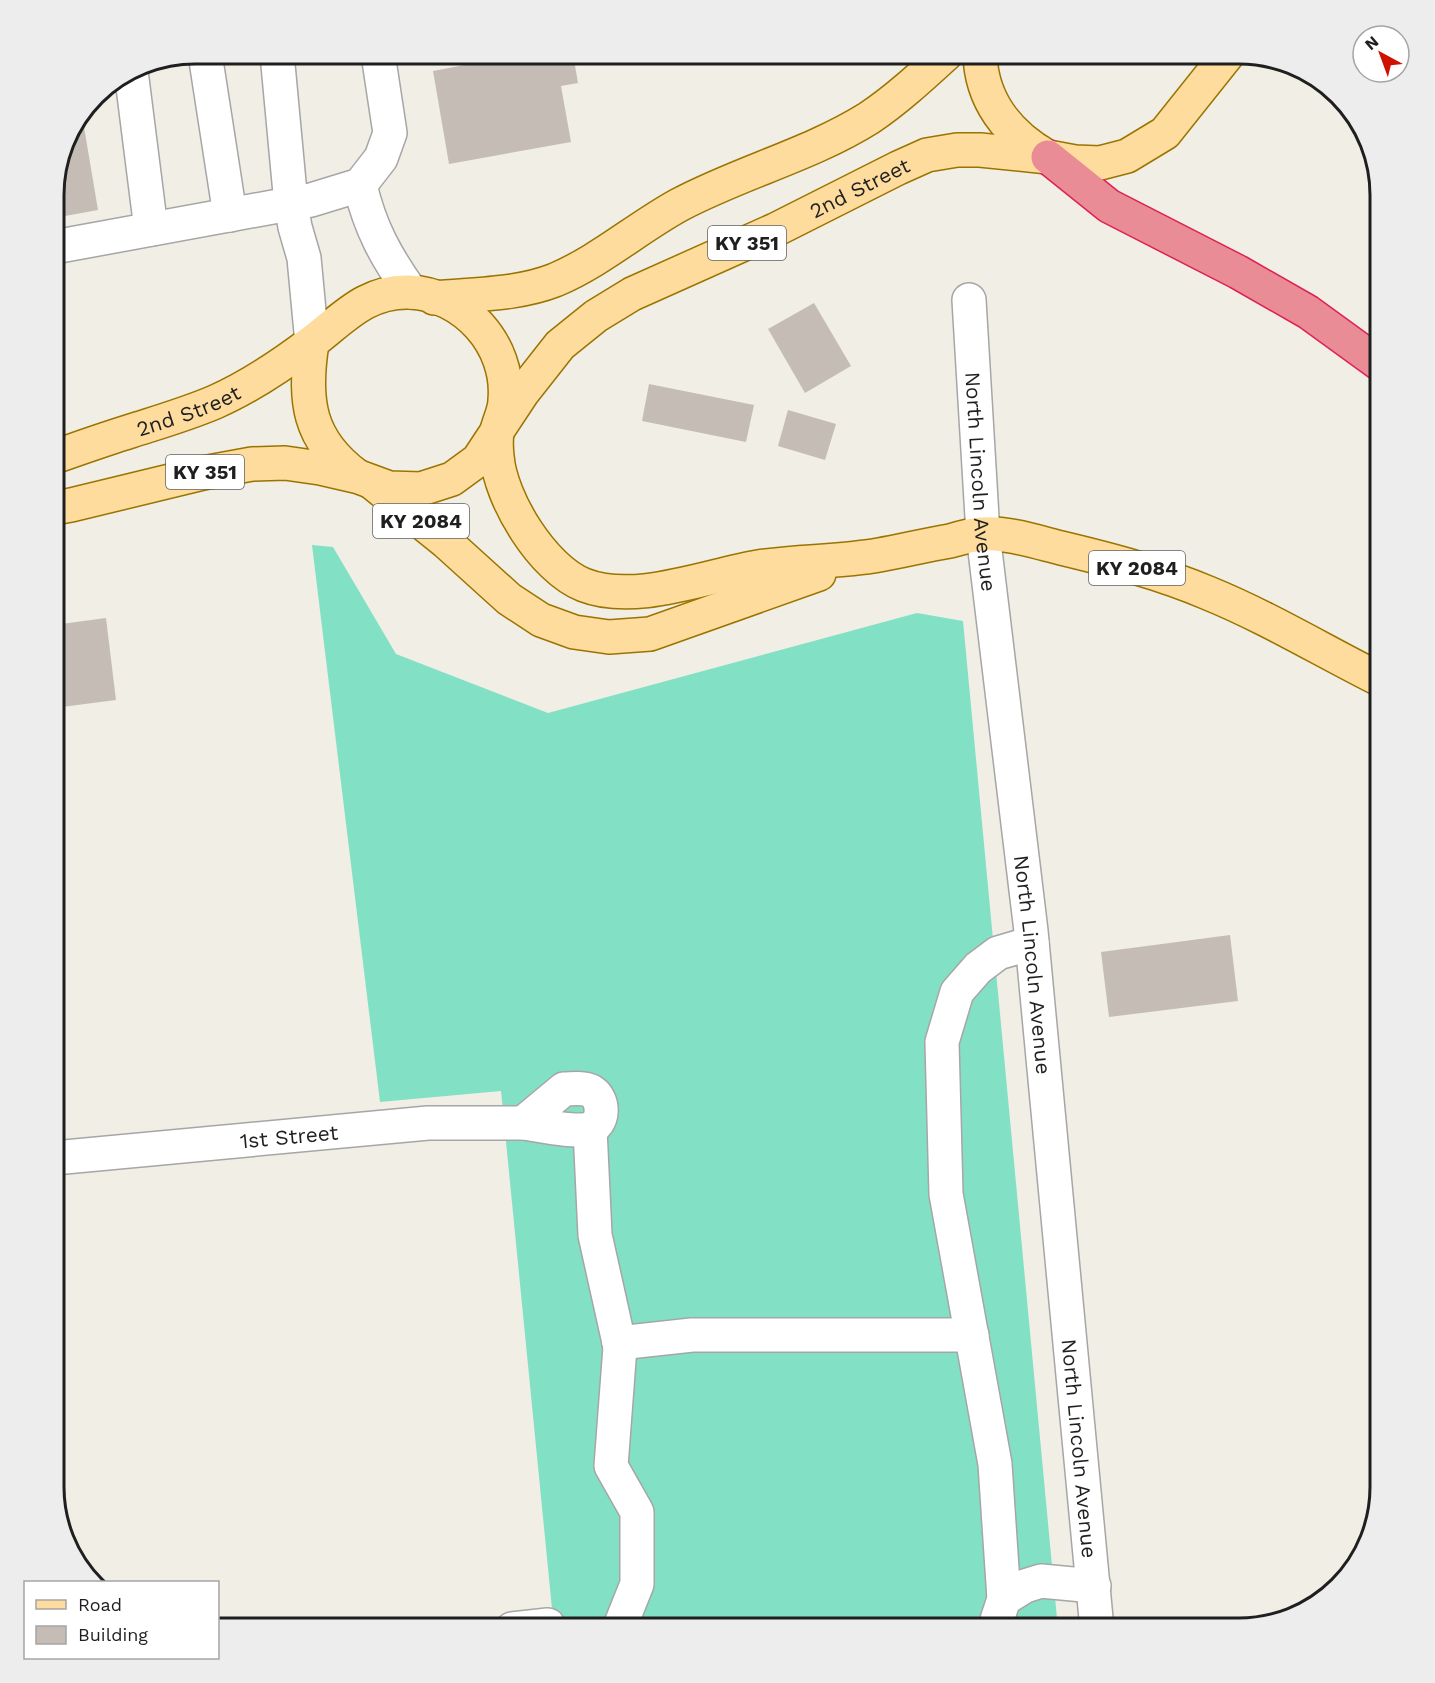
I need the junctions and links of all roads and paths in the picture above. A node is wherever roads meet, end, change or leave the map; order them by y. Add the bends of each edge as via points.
1 (207, 65) edge
2 (278, 65) edge
3 (380, 65) edge
4 (933, 65) edge
5 (981, 65) edge
6 (1219, 65) edge
7 (132, 81) edge
8 (1048, 157) junction
9 (360, 185) junction
10 (291, 204) junction
11 (230, 214) junction
12 (151, 229) junction
13 (65, 245) edge
14 (422, 295) junction
15 (969, 300) dead end
16 (312, 343) junction
17 (1370, 357) edge
18 (496, 433) junction
19 (65, 453) edge
20 (366, 480) junction
21 (65, 506) edge
22 (983, 534) junction
23 (875, 556) junction
24 (1370, 674) edge
25 (1032, 943) junction
26 (64, 1157) edge
27 (972, 1335) junction
28 (619, 1343) junction
29 (1094, 1586) junction
30 (999, 1614) edge
31 (623, 1618) edge
32 (1096, 1618) edge

1 - 11 street
2 - 10 street
3 - 9 street via 390,133 381,158
4 - 14 main road, 2nd Street / KY 351 via 869,117 820,144 680,205 593,261 554,280 523,290
5 - 8 main road, 2nd Street via 995,109 1013,132
6 - 8 main road, 2nd Street / KY 351 via 1165,133 1146,146 1100,163
7 - 12 street
8 - 17 highway via 1109,206 1308,312
8 - 18 main road, 2nd Street / KY 351 via 980,150 927,155 776,230 632,294 560,345
9 - 10 street
9 - 14 street via 366,212 391,263
10 - 11 street
10 - 16 street via 304,258
11 - 12 street
12 - 13 street
14 - 16 main road, 2nd Street / KY 351 via 388,294 360,304
14 - 18 main road, 2nd Street via 440,299 469,315 491,339 503,369 506,402
15 - 22 street, North Lincoln Avenue
16 - 19 main road, 2nd Street / KY 351 via 218,401
16 - 20 main road, 2nd Street via 308,372 313,421 333,457
18 - 20 main road, 2nd Street / KY 351 via 478,460 452,479 421,489 389,488
18 - 23 main road, KY 2084 via 497,460 517,514 535,545 563,574 581,584 607,592 635,591 760,567
20 - 21 main road, 2nd Street / KY 351 via 285,463 252,464
20 - 23 main road, KY 2084 via 446,542 509,599 541,620 574,632 609,637 650,634
22 - 23 main road, KY 2084
22 - 24 main road, KY 2084 via 1047,544 1168,578 1209,593
22 - 25 street, North Lincoln Avenue
25 - 27 street via 998,953 978,968 957,992 942,1042 946,1194
25 - 29 street, North Lincoln Avenue
26 - 28 street, 1st Street via 428,1123 523,1123 564,1089 593,1092 602,1112 590,1129 595,1235
27 - 28 street via 692,1335
27 - 30 street via 996,1464
28 - 31 street via 611,1466 637,1512 637,1584
29 - 30 street via 1041,1581 1025,1586
29 - 32 street, North Lincoln Avenue

